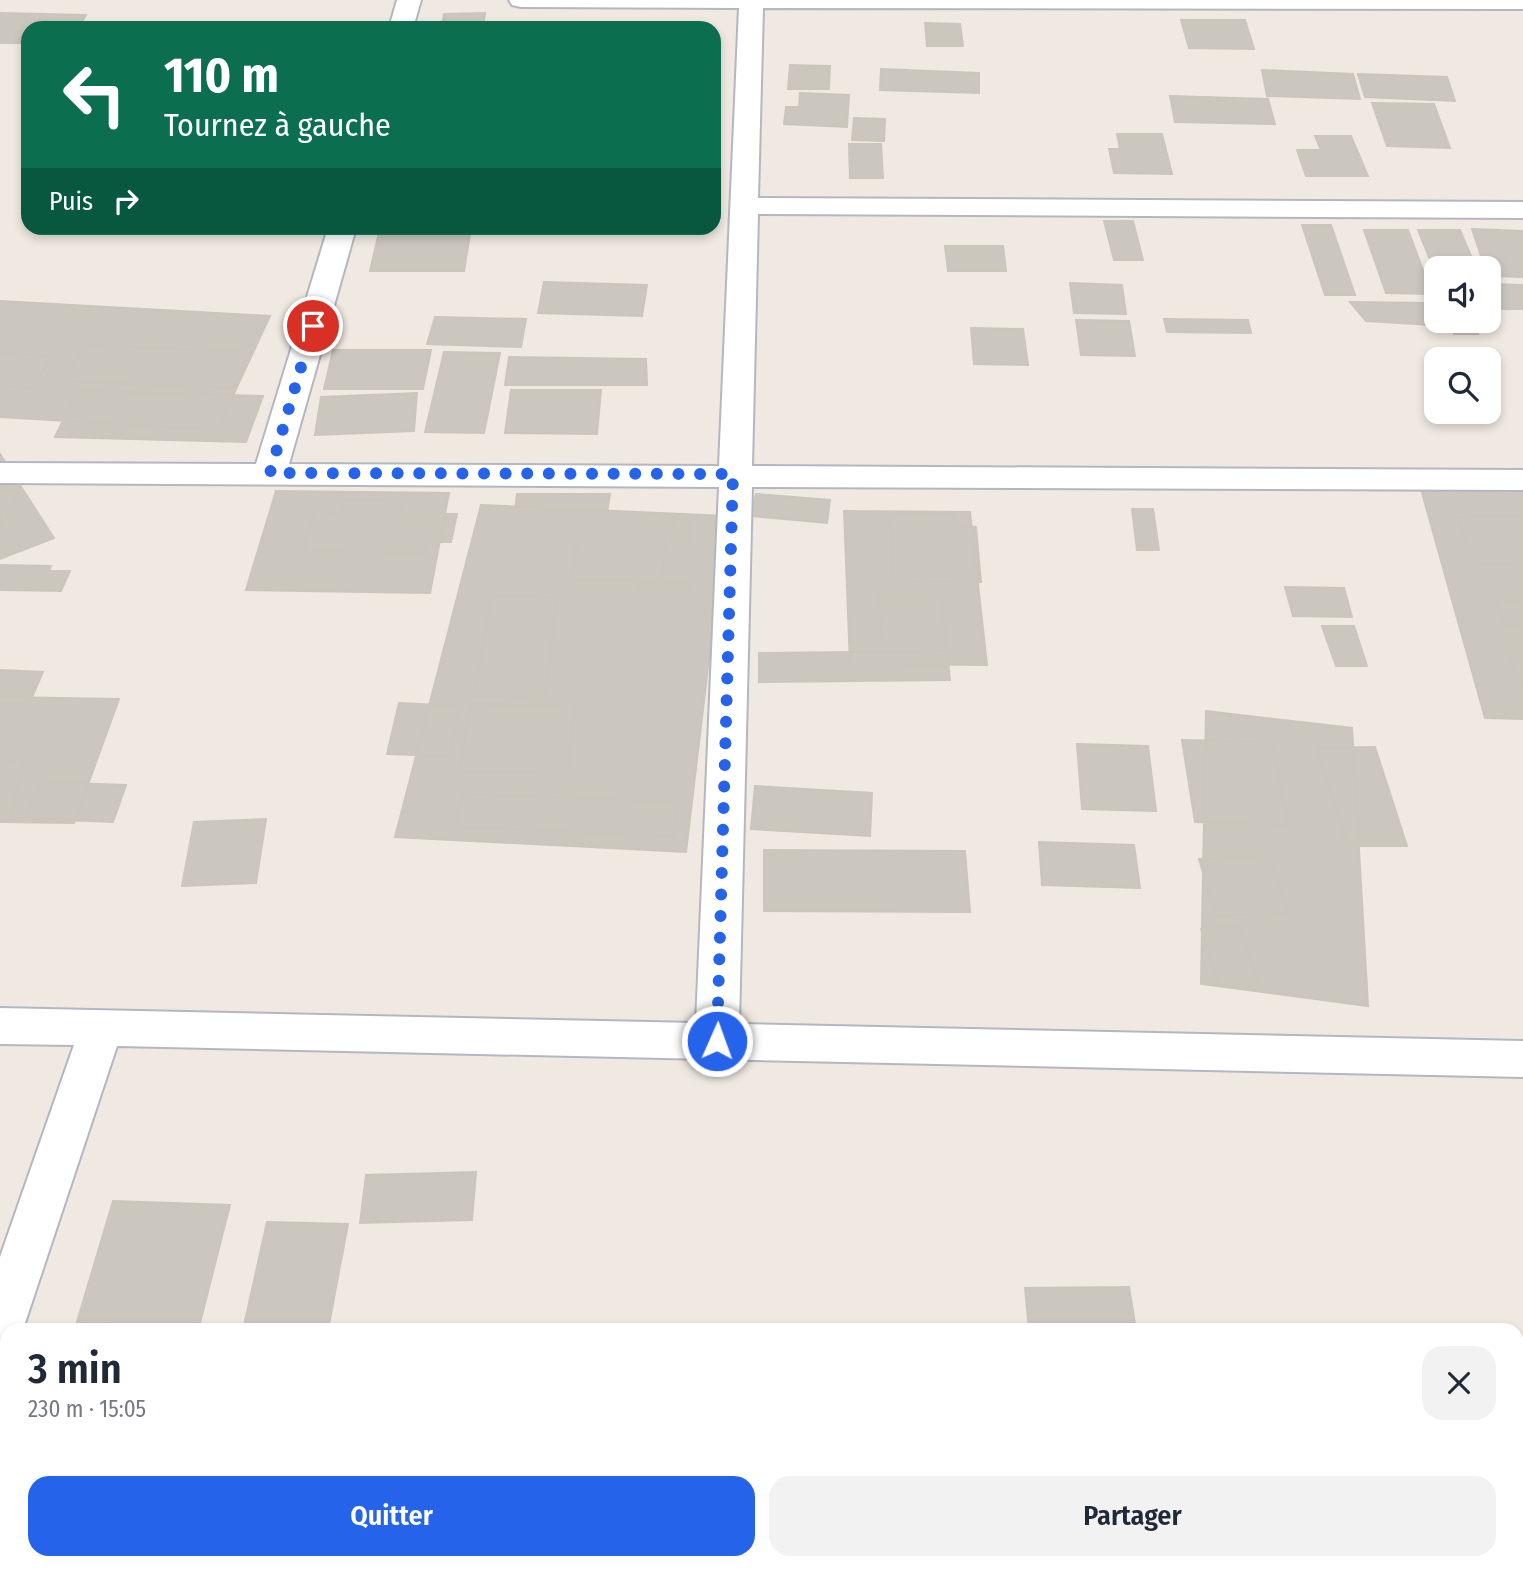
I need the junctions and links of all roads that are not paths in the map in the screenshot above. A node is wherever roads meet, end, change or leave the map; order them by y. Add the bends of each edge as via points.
1 (409, 0) edge
2 (521, 0) edge
3 (750, 1) edge
4 (1523, 2) edge
5 (403, 21) edge
6 (743, 206) junction
7 (1523, 210) edge
8 (340, 235) edge
9 (0, 472) edge
10 (270, 473) junction
11 (733, 474) junction
12 (1523, 480) edge
13 (0, 1026) edge
14 (102, 1028) junction
15 (717, 1041) junction
16 (1523, 1059) edge
17 (1, 1323) edge

1 - 5 street
2 - 3 street
3 - 4 street
3 - 6 street
6 - 7 street
6 - 11 street
8 - 10 street
9 - 10 street
10 - 11 street
11 - 12 street
11 - 15 street
13 - 14 street
14 - 15 street
14 - 17 street
15 - 16 street

